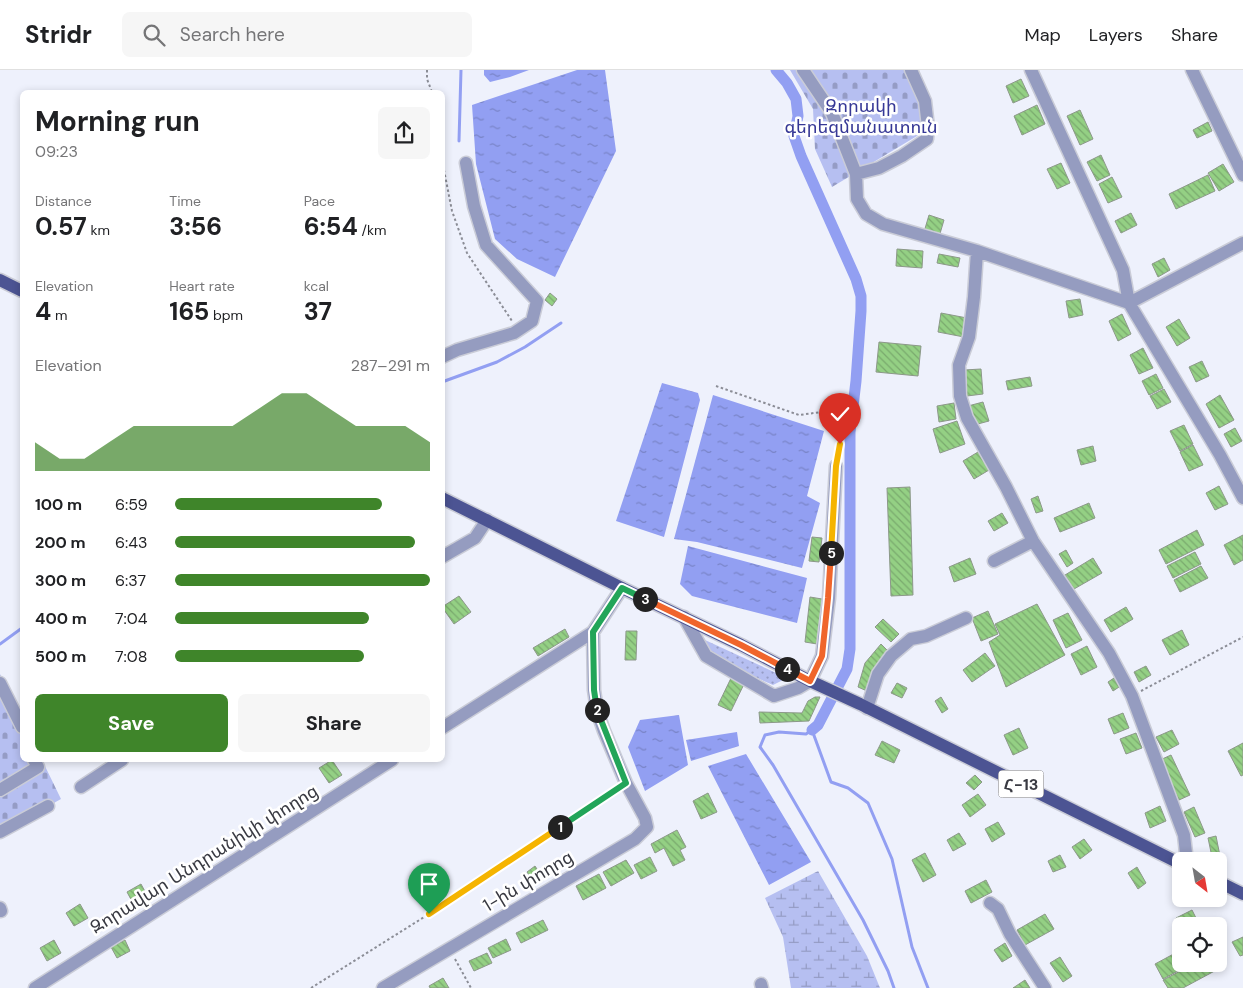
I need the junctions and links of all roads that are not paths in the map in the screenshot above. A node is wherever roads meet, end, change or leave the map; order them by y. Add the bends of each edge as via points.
1 (803, 70) edge
2 (911, 70) edge
3 (1031, 70) edge
4 (1192, 70) edge
5 (466, 163) dead end
6 (856, 174) junction
7 (1243, 175) edge
8 (1243, 242) edge
9 (977, 252) junction
10 (0, 280) edge
11 (20, 290) edge
12 (1129, 303) junction
13 (445, 356) edge
14 (836, 466) road end
15 (1243, 498) edge
16 (445, 499) edge
17 (487, 520) junction
18 (1034, 541) junction
19 (445, 555) edge
20 (994, 561) dead end
21 (622, 588) junction
22 (684, 617) junction
23 (966, 618) dead end
24 (593, 632) junction
25 (0, 683) edge
26 (816, 684) junction
27 (864, 706) junction
28 (20, 723) edge
29 (445, 726) edge
30 (35, 762) edge
31 (119, 762) edge
32 (389, 762) edge
33 (81, 787) dead end
34 (0, 790) edge
35 (48, 806) dead end
36 (0, 832) edge
37 (1186, 852) edge
38 (1172, 860) edge
39 (1228, 886) edge
40 (1243, 894) edge
41 (990, 903) dead end
42 (35, 988) edge
43 (383, 988) edge
44 (1045, 988) edge

1 - 6 street via 832,113
2 - 6 street via 926,101 927,140 879,168
3 - 12 street via 1123,270
4 - 7 street
5 - 13 street via 486,245 536,301 532,321 518,330
6 - 9 street via 857,199 866,214 883,224
8 - 12 street
9 - 12 street
9 - 18 street via 969,337 959,365 960,396 967,418
10 - 11 main road
12 - 15 street
14 - 26 street via 828,598
16 - 17 main road, Հ-13
17 - 19 street via 475,538
17 - 21 main road, Հ-13
18 - 20 street
18 - 37 street via 1109,653 1132,696 1184,835
21 - 22 main road, Հ-13
21 - 24 street
22 - 26 main road, Հ-13
22 - 26 street via 706,656 774,696
23 - 27 street via 926,636 911,638 891,656 878,674
24 - 29 street
24 - 43 street, 1-ին փողոց via 597,711 648,828
25 - 28 street
26 - 27 main road, Հ-13
27 - 38 main road, Հ-13
30 - 34 street via 38,767
31 - 33 street
32 - 42 street, Զորավար Անդրանիկի փողոց
35 - 36 street
39 - 40 main road
41 - 44 street via 998,909

